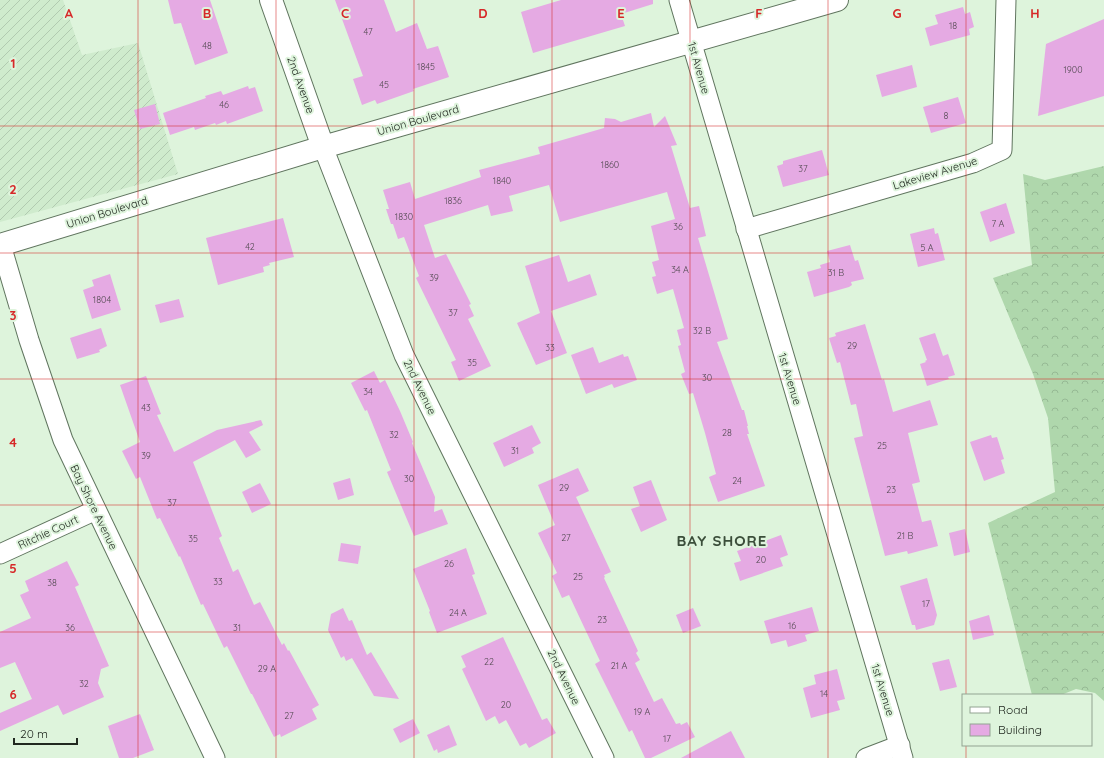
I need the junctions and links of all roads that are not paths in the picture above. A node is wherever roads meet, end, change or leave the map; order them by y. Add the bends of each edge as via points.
1 (270, 0) edge
2 (679, 0) edge
3 (837, 0) edge
4 (1006, 0) edge
5 (691, 42) junction
6 (323, 148) junction
7 (746, 229) junction
8 (0, 245) edge
9 (96, 510) junction
10 (0, 554) edge
11 (901, 752) edge
12 (215, 758) edge
13 (604, 758) edge
14 (866, 758) edge

1 - 6 main road, 2nd Avenue
2 - 5 street, 1st Avenue
3 - 5 main road, Union Boulevard
4 - 7 street, Lakeview Avenue via 1002,150 973,163
5 - 6 main road, Union Boulevard
5 - 7 street, 1st Avenue
6 - 8 main road, Union Boulevard
6 - 13 street, 2nd Avenue via 404,355
7 - 11 street, 1st Avenue
8 - 9 street, Bay Shore Avenue via 28,340 63,440
9 - 10 street, Ritchie Court
9 - 12 street, Bay Shore Avenue
11 - 14 street

